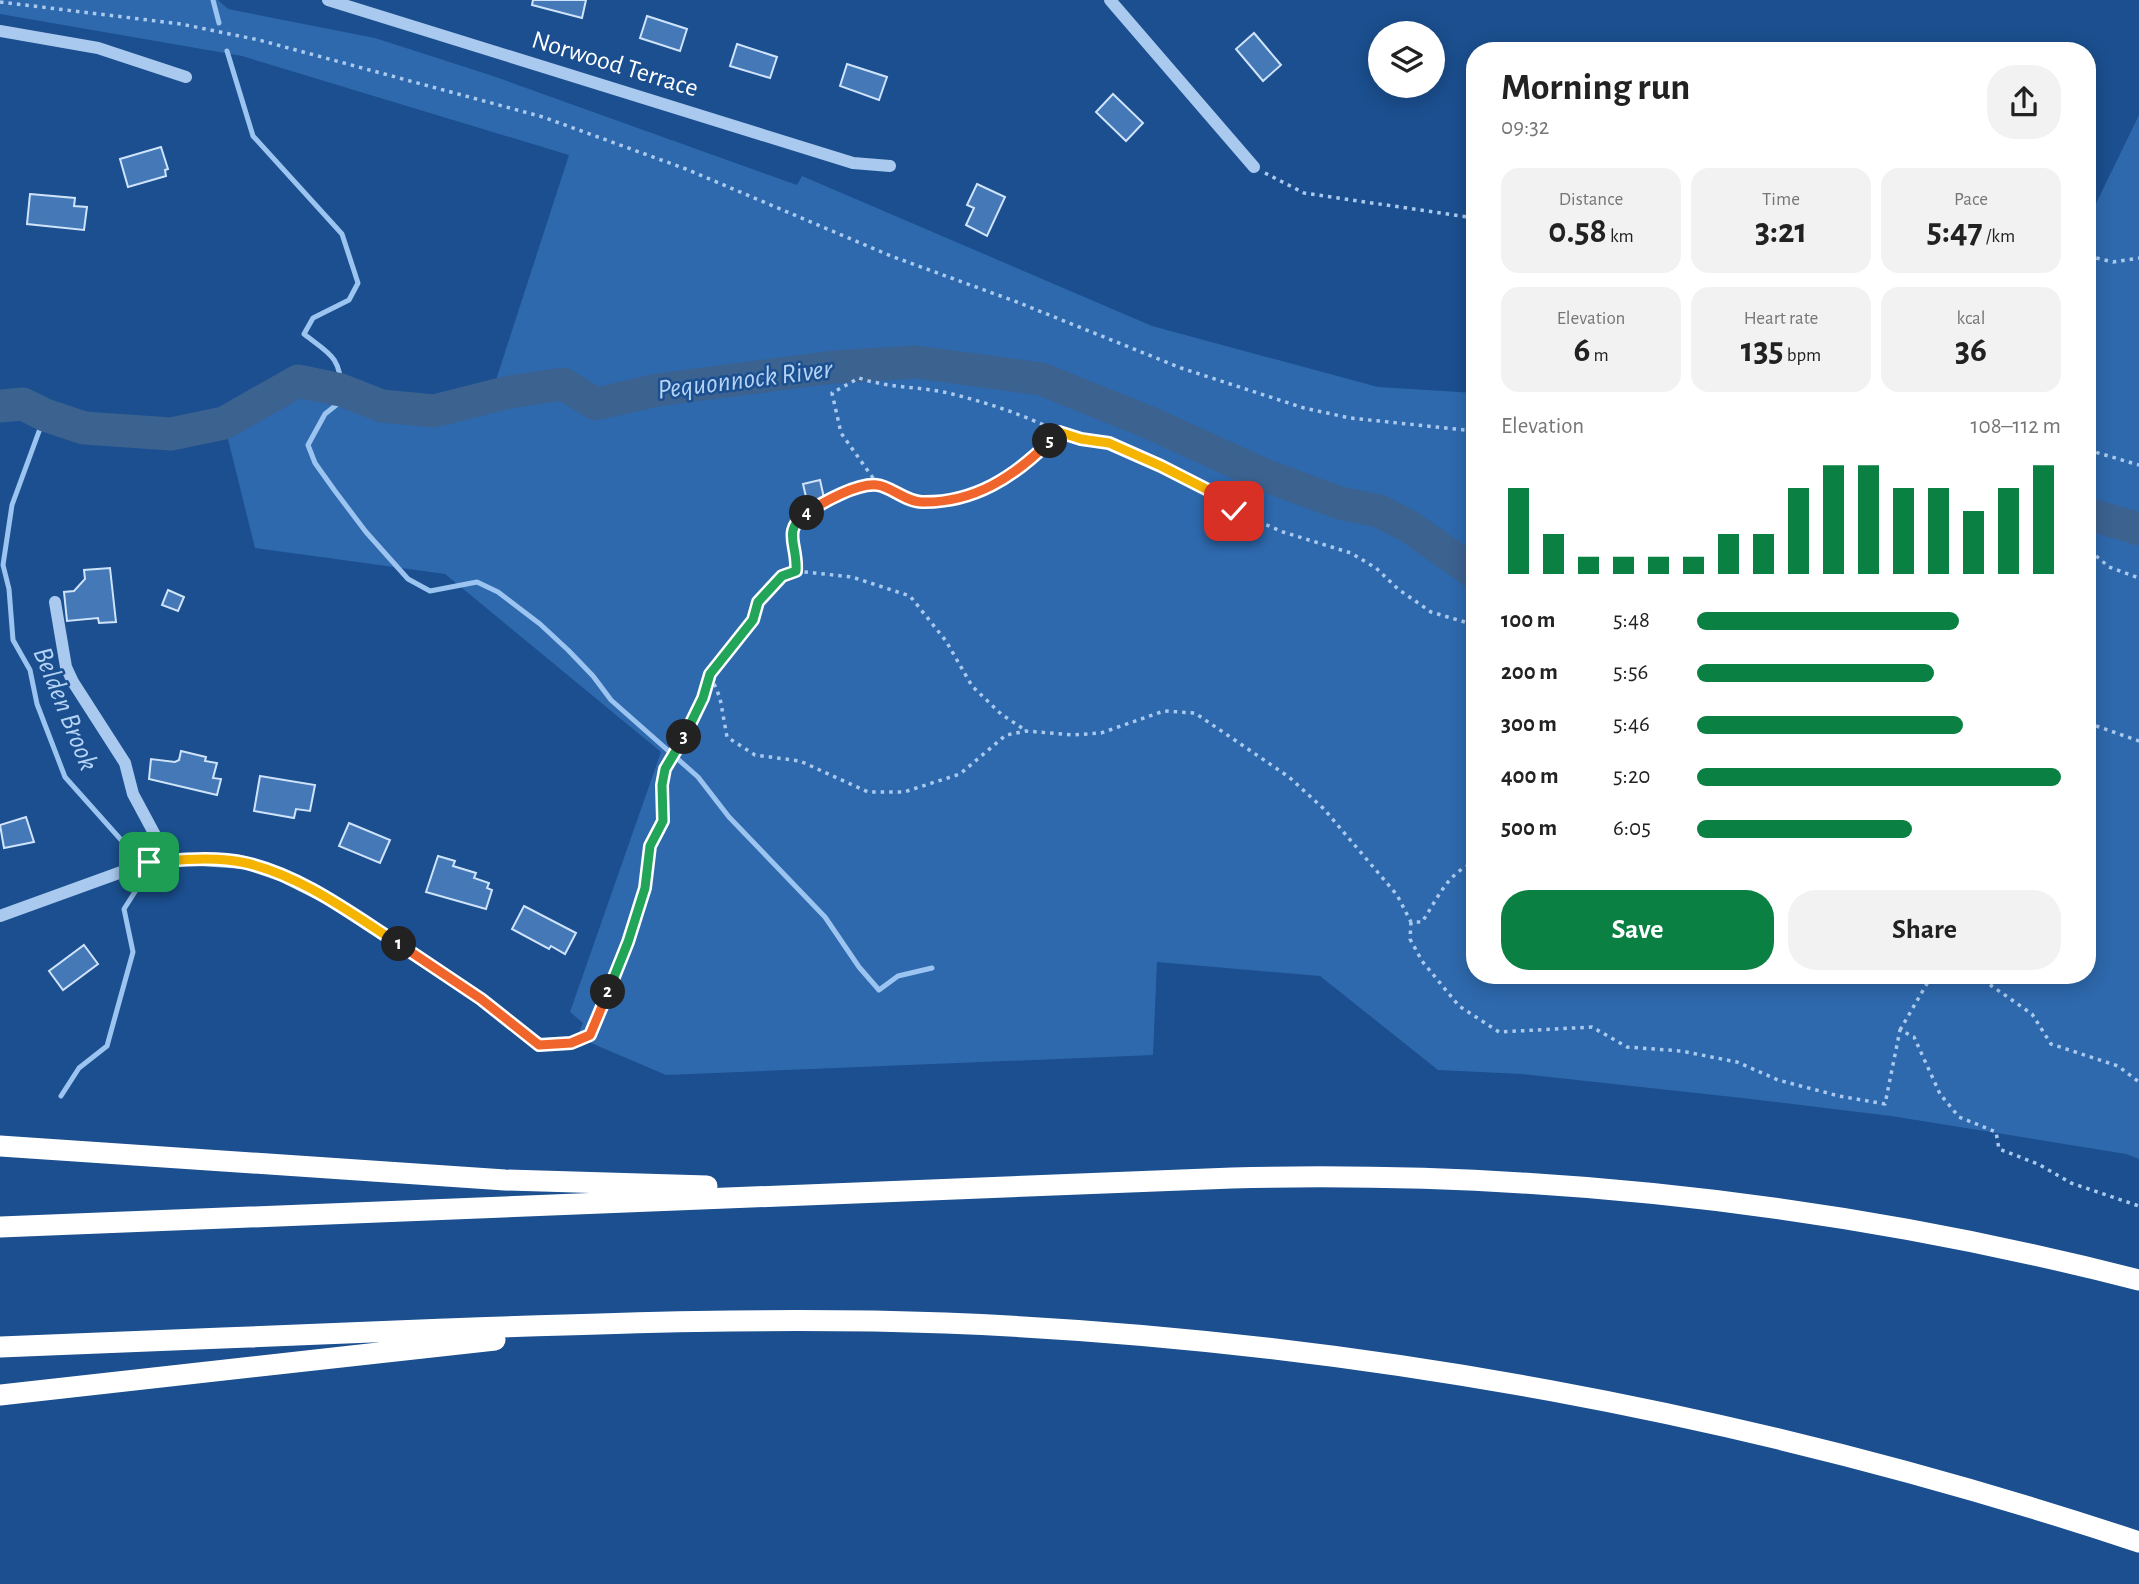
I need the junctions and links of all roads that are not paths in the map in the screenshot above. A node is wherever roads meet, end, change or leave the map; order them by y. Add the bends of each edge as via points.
1 (328, 0) edge
2 (1110, 0) edge
3 (0, 31) edge
4 (186, 77) dead end
5 (890, 166) dead end
6 (1254, 167) road end
7 (55, 602) dead end
8 (169, 860) junction
9 (0, 916) edge
10 (539, 1045) road end
11 (0, 1146) edge
12 (902, 1191) junction
13 (0, 1227) edge
14 (2139, 1280) edge
15 (681, 1321) junction
16 (0, 1347) edge
17 (0, 1395) edge
18 (2139, 1542) edge

1 - 5 street, Norwood Terrace via 853,163
2 - 6 street
3 - 4 street via 98,48
7 - 8 street via 66,667 125,763 133,794
8 - 9 street via 149,862
8 - 10 street via 245,863 328,899 481,999
11 - 12 highway via 505,1180
12 - 13 highway
12 - 14 highway via 1299,1177 1564,1185 1697,1197 1893,1226
15 - 16 highway
15 - 17 highway
15 - 18 highway via 880,1321 1072,1330 1217,1342 1419,1368 1621,1404 1789,1441 2012,1501

